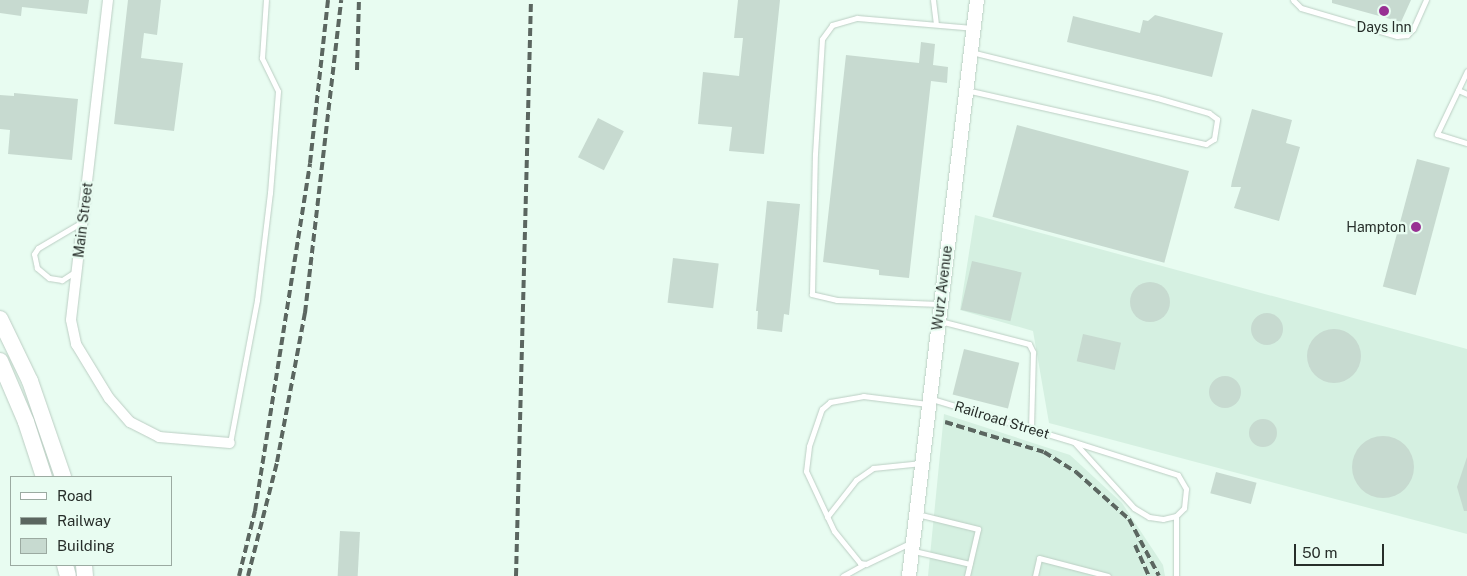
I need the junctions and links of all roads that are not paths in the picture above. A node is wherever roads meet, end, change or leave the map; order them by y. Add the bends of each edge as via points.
1 (108, 0) edge
2 (266, 0) edge
3 (933, 0) edge
4 (977, 0) edge
5 (1292, 0) edge
6 (1426, 0) edge
7 (936, 24) junction
8 (974, 28) junction
9 (971, 52) junction
10 (1467, 71) edge
11 (966, 90) junction
12 (1458, 90) junction
13 (1467, 94) edge
14 (1467, 143) edge
15 (83, 222) junction
16 (77, 270) junction
17 (939, 304) junction
18 (0, 319) edge
19 (938, 320) junction
20 (0, 361) edge
21 (929, 401) junction
22 (1031, 429) junction
23 (1074, 442) junction
24 (230, 443) joint
25 (923, 463) junction
26 (44, 476) edge
27 (63, 476) edge
28 (917, 514) junction
29 (1176, 516) junction
30 (827, 517) junction
31 (913, 546) junction
32 (866, 564) junction
33 (970, 564) junction
34 (842, 576) edge
35 (910, 576) edge
36 (967, 576) edge
37 (1035, 576) edge
38 (1108, 576) edge
39 (1176, 576) edge

1 - 15 street, Main Street
2 - 24 lane via 262,58 278,91 270,193 256,300
3 - 7 lane
4 - 8 street, Wurz Avenue
5 - 6 lane via 1301,8 1397,36 1407,35 1413,29
7 - 8 lane
7 - 17 lane via 856,18 832,25 822,39 814,154 812,294 837,300
8 - 9 street, Wurz Avenue
9 - 11 street, Wurz Avenue
9 - 11 lane via 1210,112 1217,119 1214,139 1206,144
10 - 12 lane
11 - 17 street, Wurz Avenue
12 - 13 lane
12 - 14 lane via 1437,134
15 - 16 street, Main Street
15 - 16 lane via 38,248 34,254 37,268 49,278 62,280
16 - 24 street, Main Street via 72,320 76,344 109,398 130,422 159,437
17 - 19 street, Wurz Avenue
18 - 27 main road via 30,381
19 - 21 street, Wurz Avenue
19 - 22 lane via 1029,344 1033,352
20 - 26 main road via 26,422
21 - 22 lane, Railroad Street
21 - 25 street, Wurz Avenue
21 - 30 lane, Railroad Street via 863,396 830,402 822,409 809,446 806,471
22 - 23 lane, Railroad Street
23 - 29 lane via 1134,508 1156,518
23 - 29 lane, Railroad Street via 1178,475 1186,490 1184,508
25 - 28 street, Wurz Avenue
25 - 30 lane via 873,468 856,480
28 - 31 street, Wurz Avenue
28 - 33 lane via 978,529
29 - 39 lane
30 - 32 lane, Railroad Street via 860,563
31 - 32 lane
31 - 33 lane
31 - 35 street, Wurz Avenue
32 - 34 lane
33 - 36 lane
37 - 38 lane via 1039,558

